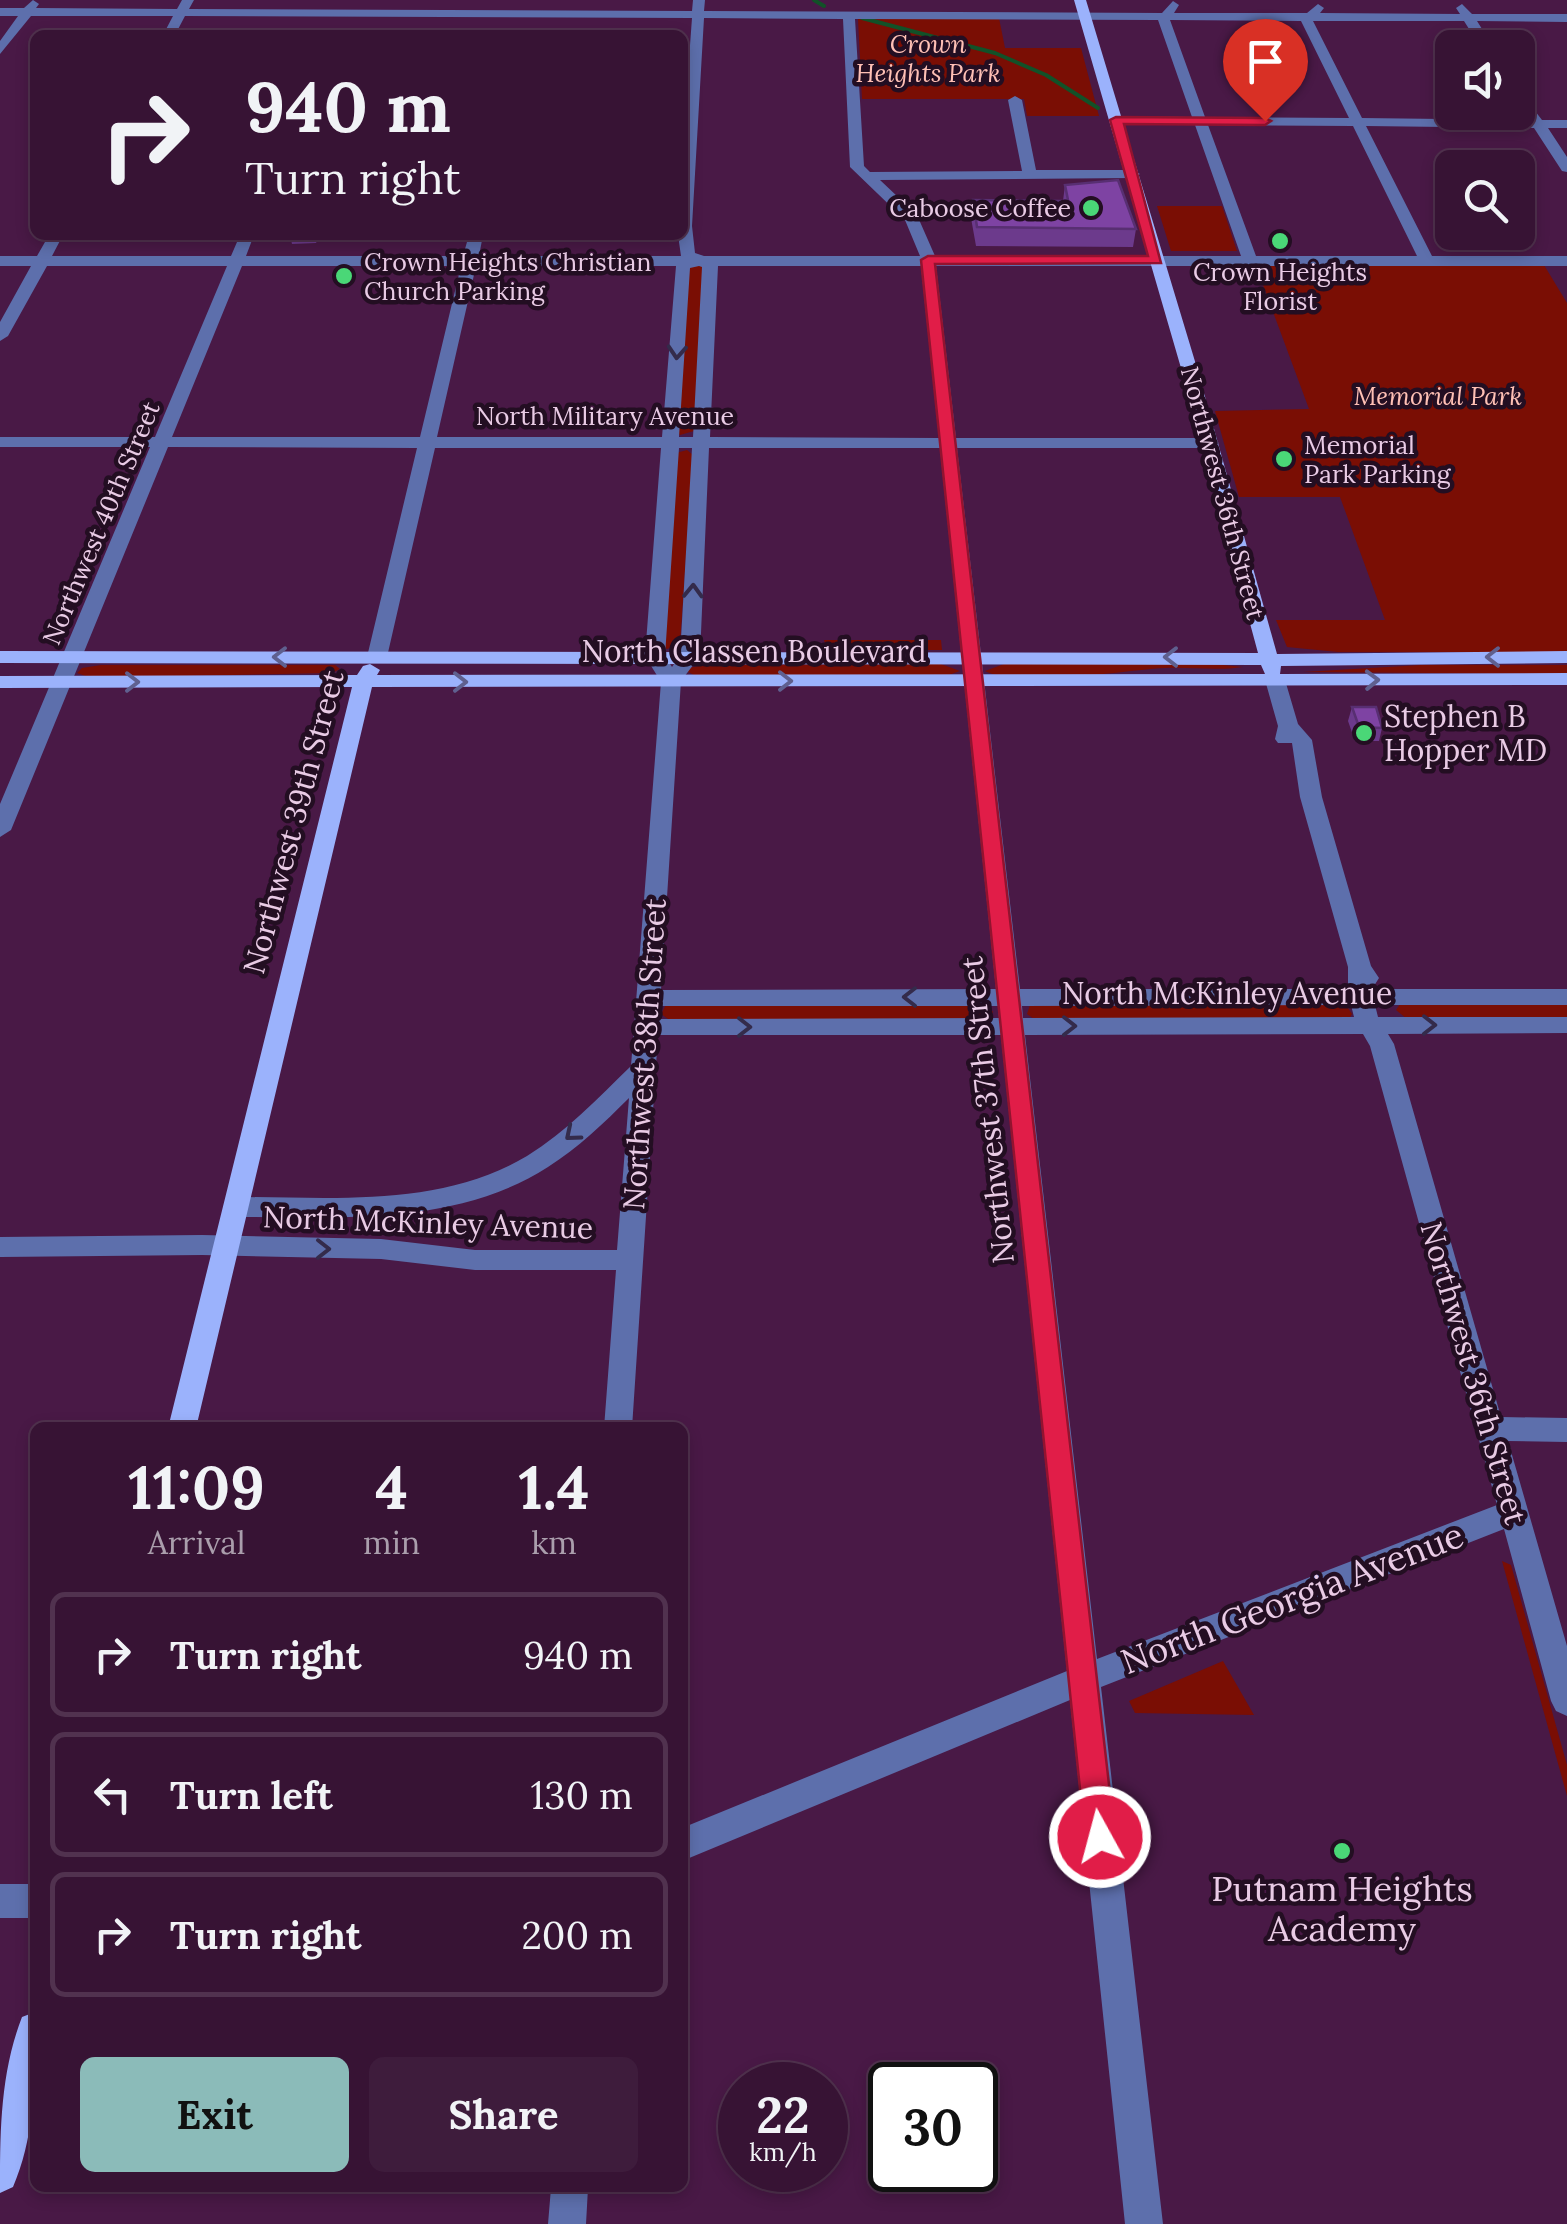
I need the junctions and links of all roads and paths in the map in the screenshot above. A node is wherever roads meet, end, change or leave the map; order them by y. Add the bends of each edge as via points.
1 (31, 6) edge
2 (185, 6) edge
3 (530, 7) edge
4 (699, 8) edge
5 (981, 8) edge
6 (0, 9) edge
7 (1083, 9) edge
8 (1170, 9) edge
9 (1314, 9) edge
10 (1462, 9) edge
11 (1567, 10) edge
12 (340, 11) edge
13 (850, 15) junction
14 (1567, 18) edge
15 (171, 30) edge
16 (1476, 30) edge
17 (0, 50) edge
18 (1015, 100) dead end
19 (1535, 119) edge
20 (1116, 120) junction
21 (1200, 121) junction
22 (1356, 124) junction
23 (1538, 124) junction
24 (1567, 124) edge
25 (688, 149) edge
26 (1567, 168) edge
27 (1133, 174) junction
28 (1030, 175) junction
29 (865, 176) junction
30 (53, 240) edge
31 (245, 240) edge
32 (475, 240) edge
33 (687, 240) edge
34 (471, 260) junction
35 (694, 260) junction
36 (928, 260) junction
37 (1156, 260) junction
38 (1250, 260) junction
39 (0, 261) edge
40 (42, 261) junction
41 (237, 261) junction
42 (1426, 261) junction
43 (1567, 262) edge
44 (0, 336) edge
45 (428, 440) junction
46 (0, 442) edge
47 (161, 442) junction
48 (670, 442) junction
49 (700, 442) junction
50 (948, 442) junction
51 (1210, 443) junction
52 (655, 656) junction
53 (690, 656) junction
54 (0, 657) edge
55 (72, 657) junction
56 (378, 657) junction
57 (1567, 657) edge
58 (1269, 658) junction
59 (974, 669) junction
60 (1567, 679) edge
61 (1275, 680) junction
62 (671, 681) junction
63 (0, 682) edge
64 (62, 682) junction
65 (363, 682) junction
66 (0, 830) edge
67 (1567, 996) edge
68 (1007, 997) junction
69 (1368, 997) junction
70 (648, 998) junction
71 (1567, 1025) edge
72 (1010, 1026) junction
73 (646, 1027) junction
74 (1378, 1032) junction
75 (644, 1069) junction
76 (236, 1207) junction
77 (0, 1247) edge
78 (226, 1247) junction
79 (628, 1260) junction
80 (183, 1422) edge
81 (618, 1422) edge
82 (1490, 1429) junction
83 (1567, 1430) edge
84 (1513, 1512) junction
85 (1082, 1680) junction
86 (1567, 1701) edge
87 (688, 1843) edge
88 (0, 1901) edge
89 (30, 1901) edge
90 (30, 2051) edge
91 (0, 2174) edge
92 (570, 2192) edge
93 (568, 2224) edge
94 (1144, 2224) edge

1 - 2 street
1 - 6 street
1 - 17 street
2 - 12 street
2 - 15 street
3 - 4 street
3 - 12 street
4 - 13 street
4 - 13 street via 816,8
4 - 25 street
5 - 7 street
5 - 13 street
5 - 13 street
7 - 8 street
7 - 20 main road
8 - 9 street
8 - 21 street
9 - 10 street
9 - 22 street via 1306,21
10 - 11 street
10 - 14 street
10 - 16 street
13 - 29 street via 858,167
18 - 28 street
19 - 23 street
20 - 21 street
20 - 27 main road
21 - 22 street
21 - 38 street
22 - 23 street
22 - 42 street
23 - 24 street
23 - 26 street
27 - 28 street
27 - 37 main road, Northwest 36th Street
28 - 29 street
29 - 36 street, Northwest 37th Street via 912,218
30 - 40 street
31 - 41 street, Northwest 40th Street
32 - 34 street, Northwest 39th Street
33 - 35 street
34 - 35 street
34 - 41 street
34 - 45 street, Northwest 39th Street
35 - 36 street
35 -> 48 street via 683,266
35 - 49 street via 710,266
36 - 37 street
36 - 50 street, Northwest 37th Street
37 - 38 street
37 - 51 main road, Northwest 36th Street
38 - 42 street
39 - 40 street
40 - 41 street
40 - 44 street
41 - 47 street, Northwest 40th Street
42 - 43 street
45 - 47 street, North Military Avenue
45 - 48 street, North Military Avenue
45 - 56 street, Northwest 39th Street
46 - 47 street, North Military Avenue
47 - 55 street, Northwest 40th Street
48 - 49 street, North Military Avenue
48 - 52 street
49 - 50 street, North Military Avenue
53 -> 49 street
50 - 51 street, North Military Avenue
50 - 59 street, Northwest 37th Street
51 - 58 main road, Northwest 36th Street
52 - 53 main road, North Classen Boulevard
52 - 56 main road, North Classen Boulevard
52 - 62 street
53 - 59 main road, North Classen Boulevard
53 - 62 street
54 - 55 main road, North Classen Boulevard
56 -> 55 main road, North Classen Boulevard
55 - 64 street, Northwest 40th Street
56 - 65 main road, Northwest 39th Street
57 -> 58 main road, North Classen Boulevard
58 -> 59 main road, North Classen Boulevard
58 - 61 main road, Northwest 36th Street
59 - 61 main road, North Classen Boulevard
62 -> 59 main road, North Classen Boulevard
59 - 68 street, Northwest 37th Street
61 -> 60 main road, North Classen Boulevard
61 - 69 street, Northwest 36th Street via 1288,726 1284,740 1311,798
65 -> 62 main road, North Classen Boulevard
62 - 70 street, Northwest 38th Street
63 - 64 main road, North Classen Boulevard
64 -> 65 main road, North Classen Boulevard
64 - 66 street, Northwest 40th Street
65 - 76 main road, Northwest 39th Street
67 - 69 street, North McKinley Avenue
68 - 69 street, North McKinley Avenue
68 -> 70 street, North McKinley Avenue
68 - 72 street, Northwest 37th Street
69 - 74 street, Northwest 36th Street
70 - 73 street, Northwest 38th Street
74 -> 71 street, North McKinley Avenue
73 -> 72 street, North McKinley Avenue
72 -> 74 street, North McKinley Avenue
72 - 85 street, Northwest 37th Street
73 - 75 street, Northwest 38th Street
74 - 82 street, Northwest 36th Street
75 -> 76 street, North McKinley Avenue via 569,1139 521,1172 466,1192 414,1205
75 - 79 street, Northwest 38th Street
76 - 78 main road, Northwest 39th Street
77 - 78 street, North McKinley Avenue
78 -> 79 street, North McKinley Avenue
78 - 80 main road, Northwest 39th Street
79 - 81 street, Northwest 38th Street
82 - 83 street
82 - 84 street, Northwest 36th Street
84 - 85 street, North Georgia Avenue
84 - 86 street, Northwest 36th Street
85 - 87 street, North Georgia Avenue
85 - 94 street, Northwest 37th Street
88 - 89 street
90 - 91 main road
92 - 93 street

